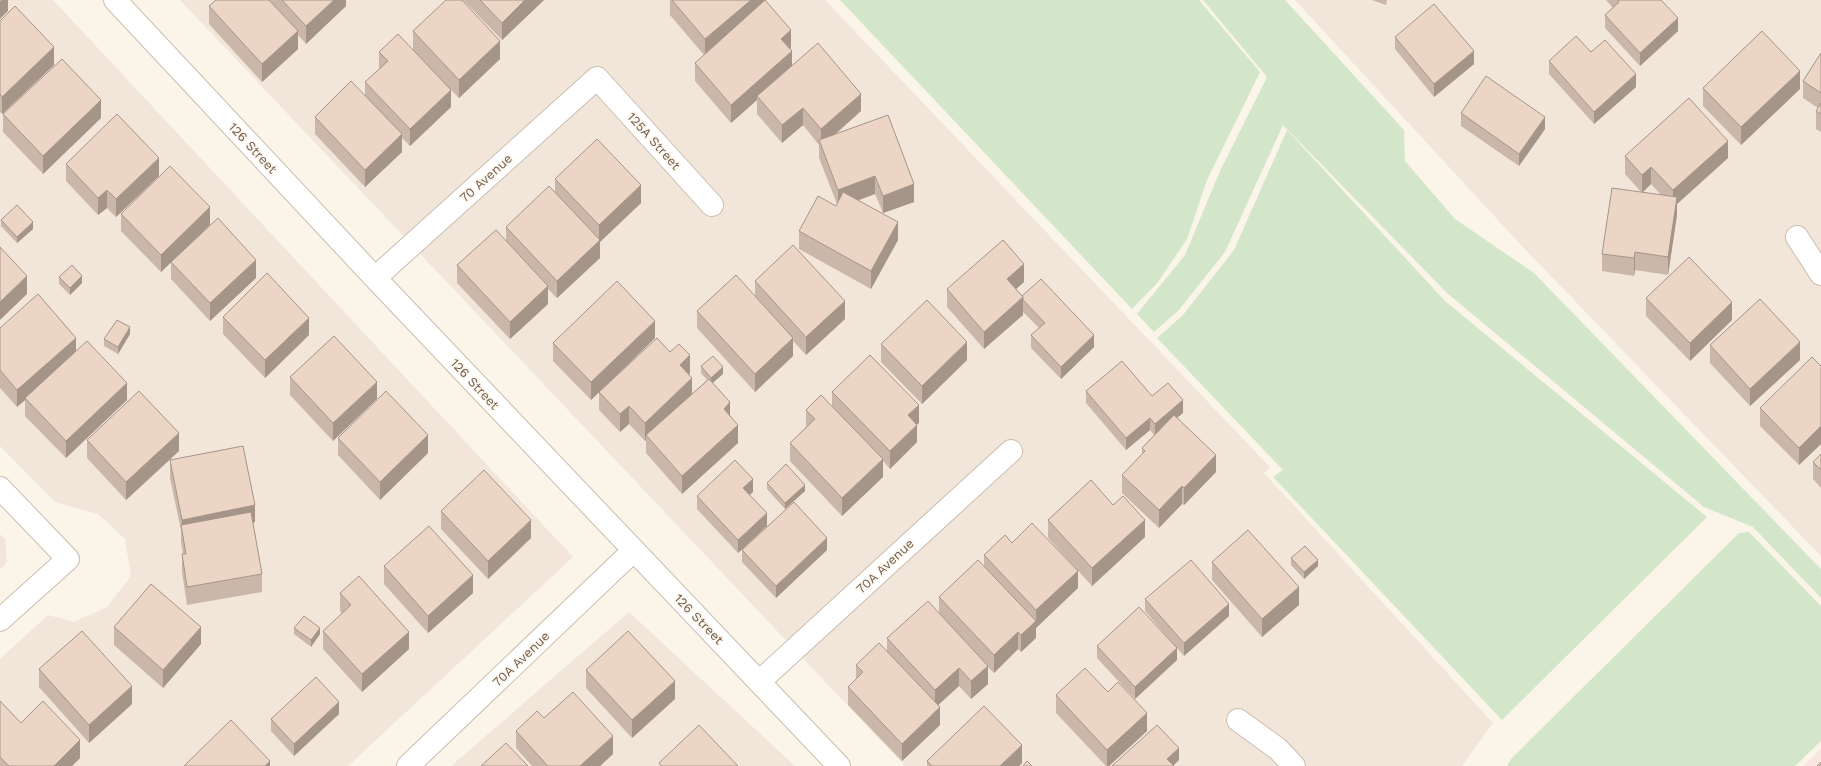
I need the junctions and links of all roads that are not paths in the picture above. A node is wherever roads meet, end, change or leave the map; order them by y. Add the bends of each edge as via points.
1 (124, 3) edge
2 (597, 78) joint
3 (712, 205) dead end
4 (1798, 237) dead end
5 (1821, 274) edge
6 (374, 278) junction
7 (1011, 450) dead end
8 (0, 488) edge
9 (633, 551) junction
10 (0, 620) edge
11 (759, 682) junction
12 (1238, 720) dead end
13 (408, 766) edge
14 (839, 766) edge
15 (1294, 766) edge

1 - 6 street, 126 Street
2 - 3 street, 125A Street
2 - 6 street, 70 Avenue
4 - 5 street
6 - 9 street, 126 Street
7 - 11 street, 70A Avenue
8 - 10 street via 68,558
9 - 11 street, 126 Street
9 - 13 street, 70A Avenue
11 - 14 street, 126 Street
12 - 15 street via 1278,749

